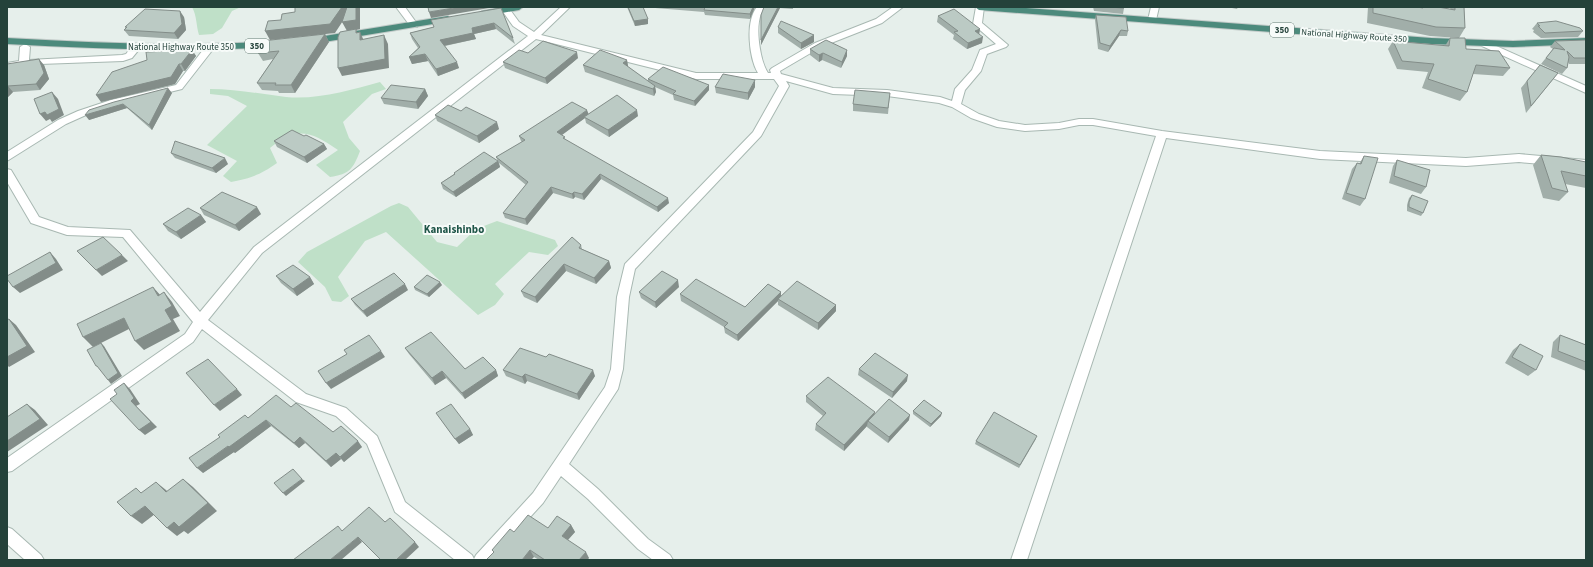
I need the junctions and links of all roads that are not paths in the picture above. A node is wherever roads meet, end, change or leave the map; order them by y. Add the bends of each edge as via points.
1 (400, 7) edge
2 (519, 7) edge
3 (566, 7) edge
4 (762, 7) edge
5 (899, 7) edge
6 (979, 7) edge
7 (1155, 7) edge
8 (505, 9) junction
9 (476, 14) edge
10 (455, 18) edge
11 (1152, 20) junction
12 (414, 25) junction
13 (534, 36) junction
14 (7, 41) edge
15 (1586, 41) edge
16 (303, 42) edge
17 (288, 43) edge
18 (1486, 44) junction
19 (136, 47) junction
20 (25, 48) dead end
21 (209, 48) junction
22 (24, 63) junction
23 (7, 66) edge
24 (764, 76) junction
25 (777, 76) junction
26 (1586, 90) edge
27 (956, 105) junction
28 (1162, 134) junction
29 (7, 157) edge
30 (1586, 164) edge
31 (7, 173) edge
32 (200, 321) junction
33 (559, 465) junction
34 (7, 466) edge
35 (7, 534) edge
36 (36, 560) edge
37 (467, 560) edge
38 (481, 560) edge
39 (665, 560) edge
40 (1019, 560) edge

1 - 12 street
2 - 8 highway
3 - 13 street
4 - 24 street via 756,15 755,43 760,70
5 - 25 street via 879,21 818,45 775,70
6 - 11 highway, National Highway Route 350 / 350
6 - 27 street via 977,24 1003,45 983,52 976,71 960,89
7 - 11 street
8 - 9 highway
8 - 13 street via 516,24
10 - 12 highway
11 - 18 highway, National Highway Route 350 / 350
12 - 16 highway
13 - 24 street via 696,76
13 - 32 street via 258,250
14 - 19 highway, National Highway Route 350 / 350
15 - 18 highway, National Highway Route 350 / 350
17 - 21 highway, National Highway Route 350 / 350
18 - 26 street
19 - 21 highway, National Highway Route 350 / 350
19 - 22 street via 129,56 123,58
20 - 22 street
21 - 29 street via 179,87 114,102 82,113 62,122
22 - 23 street
24 - 25 street
25 - 27 street via 833,91 914,96
25 - 33 street via 784,86 757,134 629,267 623,297 617,368 611,389
27 - 28 street via 997,124 1025,128 1093,122
28 - 30 street via 1320,155 1466,162 1519,158
28 - 40 street
31 - 32 street via 35,220 67,231 126,233
32 - 34 street via 189,338
32 - 37 street via 301,398 341,412 372,440 400,506
33 - 38 street via 538,498
33 - 39 street via 593,494 643,544
35 - 36 street

